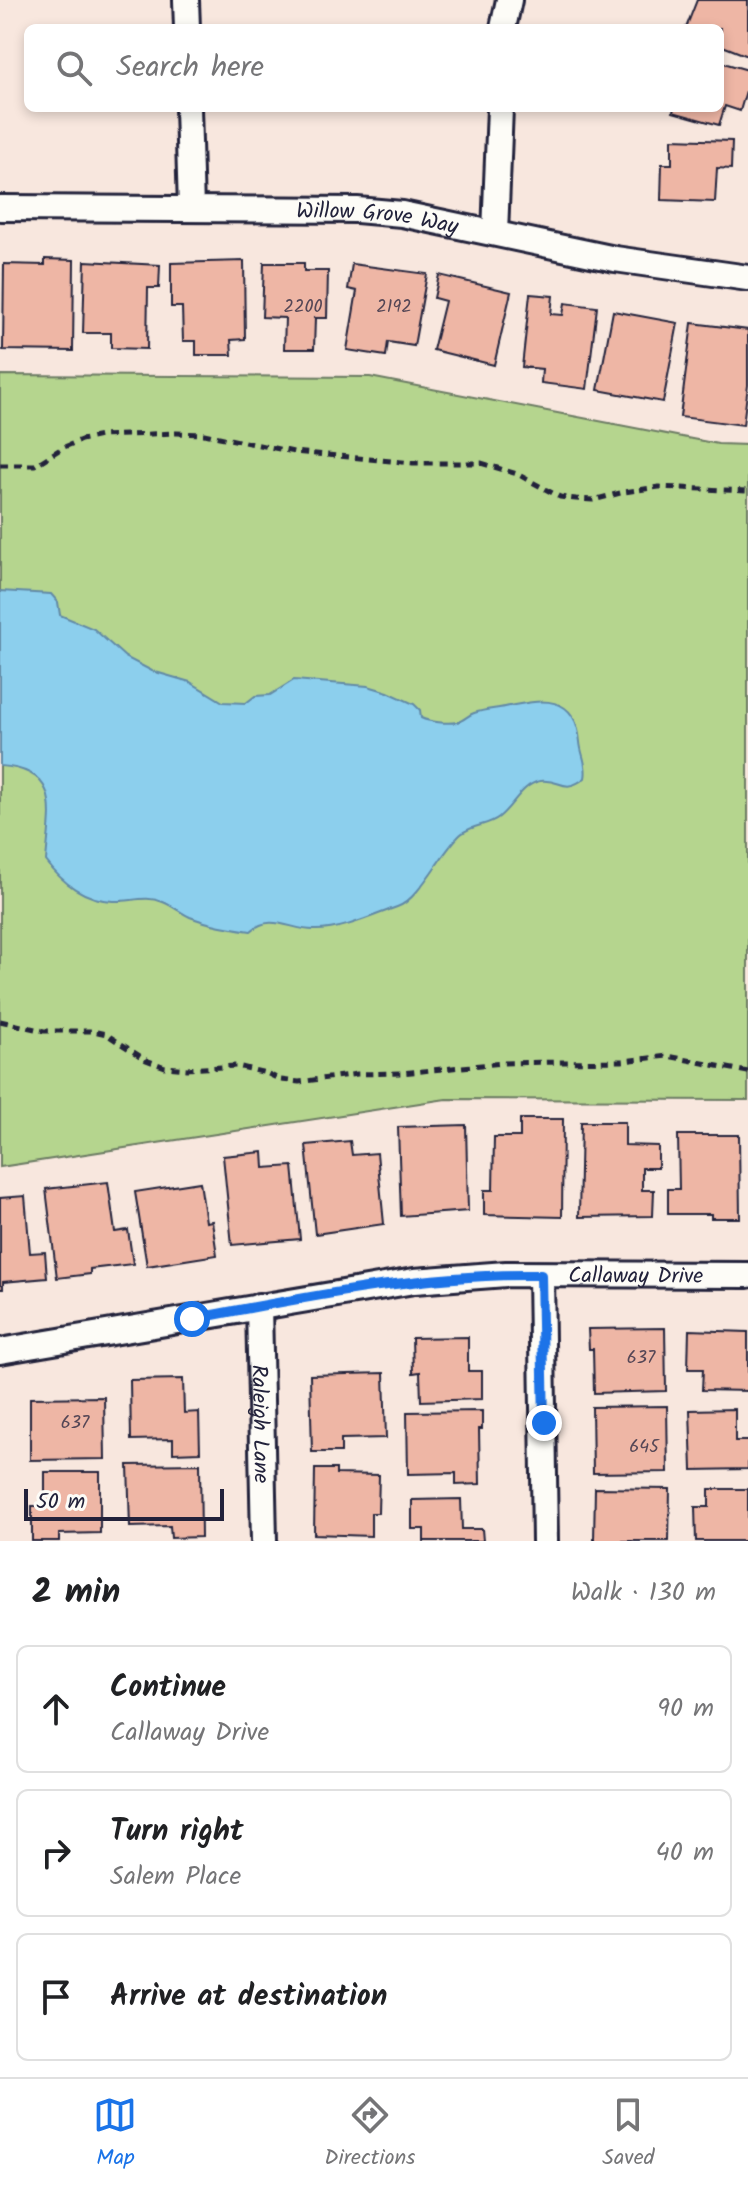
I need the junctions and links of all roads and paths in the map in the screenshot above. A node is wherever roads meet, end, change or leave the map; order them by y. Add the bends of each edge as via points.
1 (186, 0) edge
2 (509, 0) edge
3 (187, 24) edge
4 (504, 24) edge
5 (188, 112) edge
6 (500, 112) edge
7 (0, 208) edge
8 (191, 209) junction
9 (495, 233) junction
10 (748, 278) edge
11 (0, 465) edge
12 (748, 491) edge
13 (0, 1021) edge
14 (748, 1072) edge
15 (541, 1275) junction
16 (748, 1275) edge
17 (259, 1306) junction
18 (0, 1351) edge
19 (264, 1541) edge
20 (545, 1541) edge

1 - 3 street
2 - 4 street
5 - 8 street
6 - 9 street
7 - 8 street, Willow Grove Way
8 - 9 street, Willow Grove Way via 357,210
9 - 10 street, Willow Grove Way via 615,259
11 - 12 path via 35,465 62,448 101,436 177,433 294,452 481,463 576,499 659,487
13 - 14 path via 44,1031 106,1034 165,1067 237,1066 299,1082 502,1063 668,1056
15 - 16 street, Callaway Drive
15 - 17 street, Callaway Drive via 414,1281
15 - 20 street
17 - 18 street, Callaway Drive
17 - 19 street, Raleigh Lane

